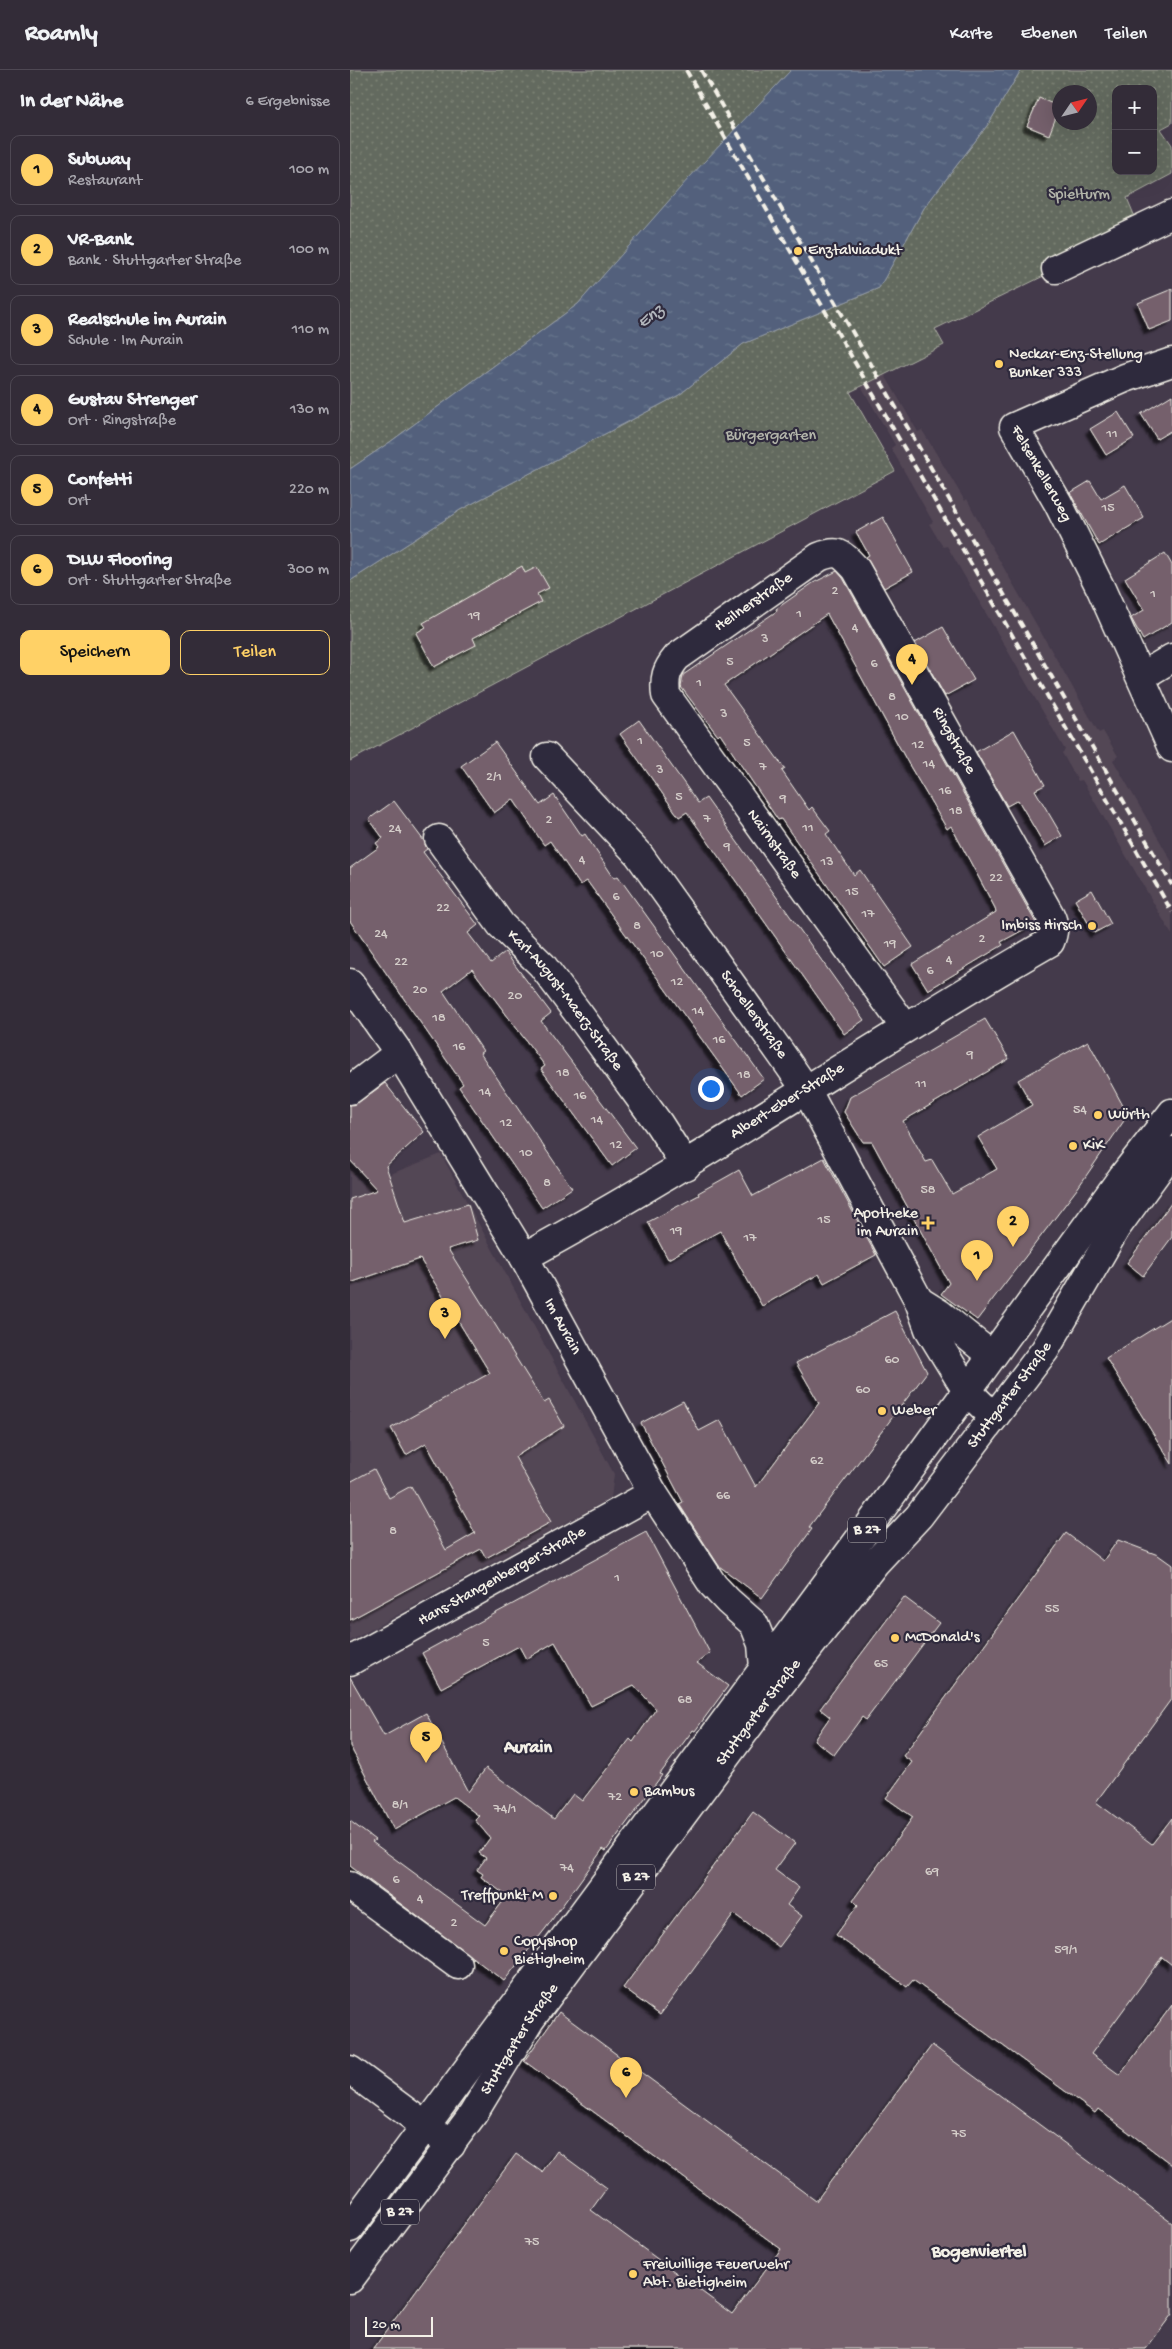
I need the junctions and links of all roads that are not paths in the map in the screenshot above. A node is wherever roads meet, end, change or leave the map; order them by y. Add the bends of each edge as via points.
1 (1172, 214) edge
2 (1056, 269) dead end
3 (1172, 362) edge
4 (832, 552) joint
5 (677, 657) joint
6 (1172, 658) edge
7 (1142, 676) junction
8 (1172, 748) edge
9 (546, 757) dead end
10 (439, 839) dead end
11 (1050, 942) joint
12 (350, 983) edge
13 (905, 1027) junction
14 (399, 1053) junction
15 (350, 1090) edge
16 (806, 1091) junction
17 (1172, 1113) edge
18 (1172, 1151) edge
19 (686, 1166) junction
20 (524, 1257) junction
21 (919, 1301) junction
22 (992, 1356) junction
23 (967, 1391) junction
24 (994, 1417) junction
25 (653, 1493) junction
26 (350, 1660) edge
27 (764, 1668) junction
28 (350, 1886) edge
29 (458, 1966) dead end
30 (350, 2070) edge
31 (425, 2127) junction
32 (451, 2145) junction
33 (350, 2228) edge
34 (350, 2279) edge

1 - 2 street
3 - 7 street, Felsenkellerweg via 1125,378 1014,427 1058,503
4 - 5 street, Heilnerstraße via 819,556
4 - 11 street, Ringstraße via 842,555 856,569 1046,907 1054,923
5 - 13 street, Nairnstraße via 667,669 664,680 666,695
6 - 7 street
7 - 8 street, Felsenkellerweg
9 - 16 street, Schoellerstraße via 640,856
10 - 19 street, Karl-August-Maerz-Straße via 501,925 542,965 659,1124
11 - 13 street, Albert-Eber-Straße
12 - 14 street, Im Aurain
13 - 16 street, Albert-Eber-Straße
14 - 15 street
14 - 20 street, Im Aurain
16 - 19 street, Albert-Eber-Straße
16 - 21 street, Schoellerstraße
17 - 22 street, Stuttgarter Straße / B 27
18 - 24 street, Stuttgarter Straße / B 27 via 1116,1228 1045,1350
19 - 20 street, Albert-Eber-Straße
20 - 25 street, Im Aurain
21 - 22 street, Schoellerstraße
21 - 23 street, Schoellerstraße via 929,1329
22 - 23 street, Stuttgarter Straße / B 27
23 - 24 street, Schoellerstraße
23 - 27 street, Stuttgarter Straße / B 27
24 - 32 street, Stuttgarter Straße / B 27 via 908,1530 875,1563 756,1716 530,2020 490,2089
25 - 26 street, Hans-Stangenberger-Straße
25 - 27 street, Im Aurain via 713,1584 754,1624 762,1644
27 - 31 street, Stuttgarter Straße / B 27
28 - 29 street
30 - 31 street
31 - 32 street
31 - 33 street, Stuttgarter Straße / B 27
32 - 34 street, Stuttgarter Straße / B 27

